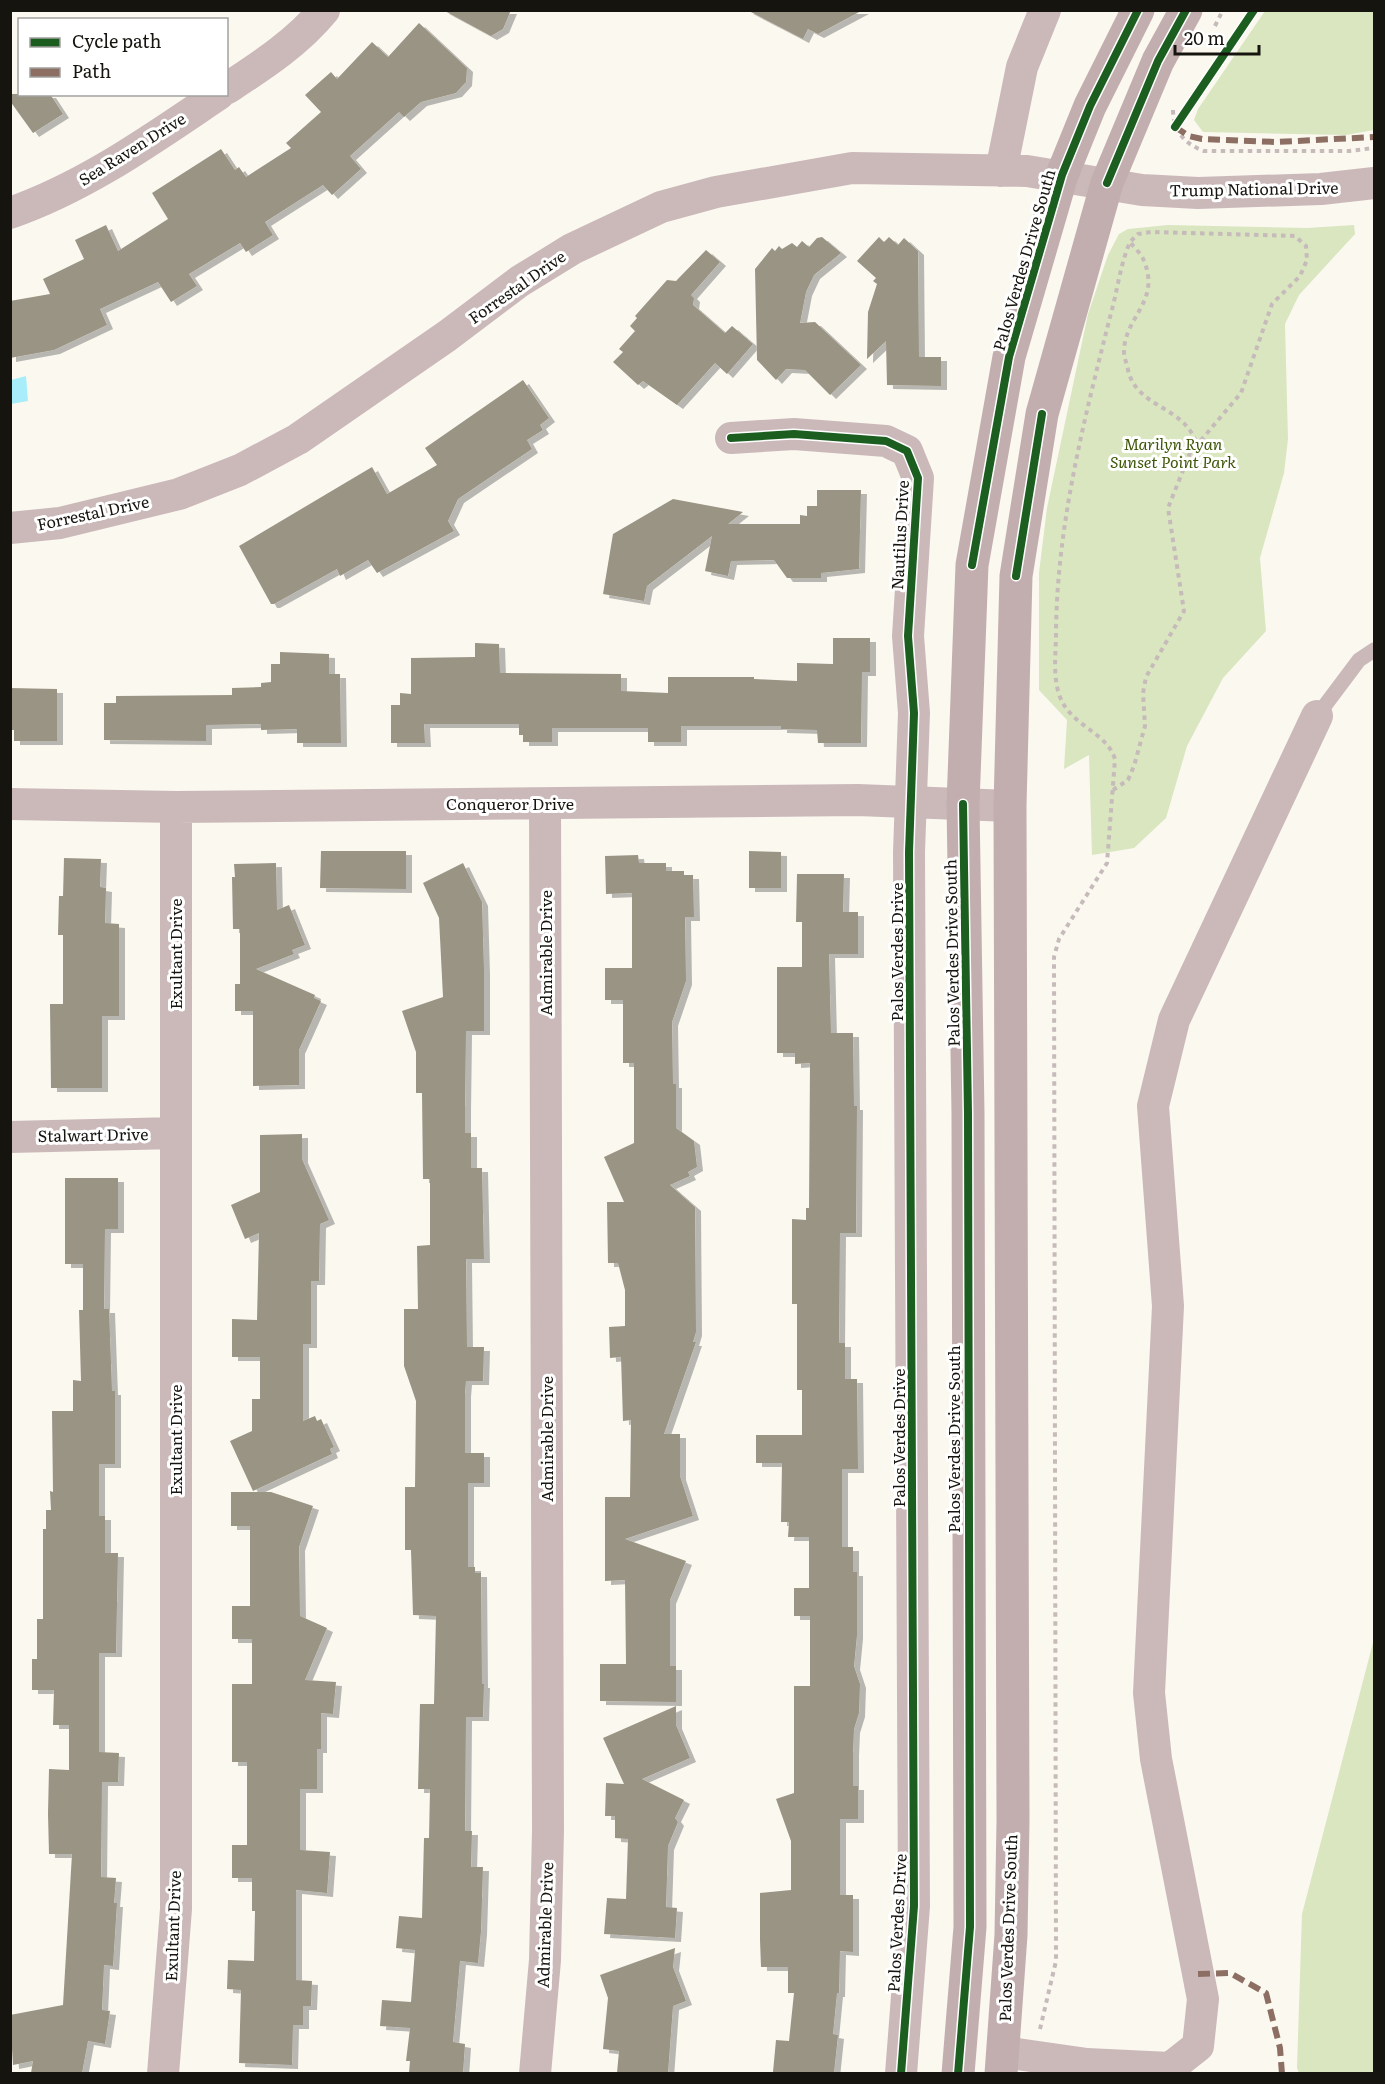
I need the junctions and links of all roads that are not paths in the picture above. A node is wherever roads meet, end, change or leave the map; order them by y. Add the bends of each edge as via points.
1 (324, 10) edge
2 (1045, 10) edge
3 (1138, 10) edge
4 (1186, 10) edge
5 (228, 88) edge
6 (216, 96) edge
7 (1001, 171) junction
8 (1062, 175) junction
9 (1107, 183) junction
10 (1374, 183) edge
11 (10, 213) edge
12 (731, 438) dead end
13 (10, 528) edge
14 (1374, 650) edge
15 (1317, 716) joint
16 (909, 802) junction
17 (10, 804) edge
18 (545, 804) junction
19 (963, 804) junction
20 (1010, 806) junction
21 (176, 807) junction
22 (176, 1133) junction
23 (10, 1137) edge
24 (960, 2061) edge
25 (1012, 2061) edge
26 (163, 2073) edge
27 (535, 2073) edge
28 (902, 2073) edge

1 - 5 street via 268,62
2 - 7 street via 1022,67
3 - 8 main road, Palos Verdes Drive South via 1090,106
4 - 9 main road, Palos Verdes Drive South via 1158,61
6 - 11 street, Sea Raven Drive via 112,166 37,204
7 - 8 street, Forrestal Drive
7 - 13 street, Forrestal Drive via 852,168 716,192 661,207 555,259 298,439 240,470 179,494 60,523
8 - 9 street, Trump National Drive
8 - 19 main road, Palos Verdes Drive South via 1009,357 972,566
9 - 10 street, Trump National Drive via 1142,190 1198,193
9 - 20 main road, Palos Verdes Drive South via 1042,414 1016,576
12 - 16 street, Nautilus Drive via 794,434 886,441 908,451 918,478 908,636 914,713
14 - 15 lane via 1359,660
15 - 25 street via 1174,1020 1153,1106 1168,1306 1149,1693 1155,1759 1203,1999 1198,2046 1170,2068
16 - 18 street, Conqueror Drive
16 - 19 street, Conqueror Drive
16 - 28 street, Palos Verdes Drive via 914,1905
17 - 21 street, Conqueror Drive
18 - 21 street, Conqueror Drive
18 - 27 street, Admirable Drive via 548,1831 545,1960
19 - 20 street, Conqueror Drive
19 - 24 main road, Palos Verdes Drive South via 968,1114 970,1927
20 - 25 main road, Palos Verdes Drive South
21 - 22 street, Exultant Drive
22 - 23 street, Stalwart Drive
22 - 26 street, Exultant Drive via 176,1910
24 - 25 main road

